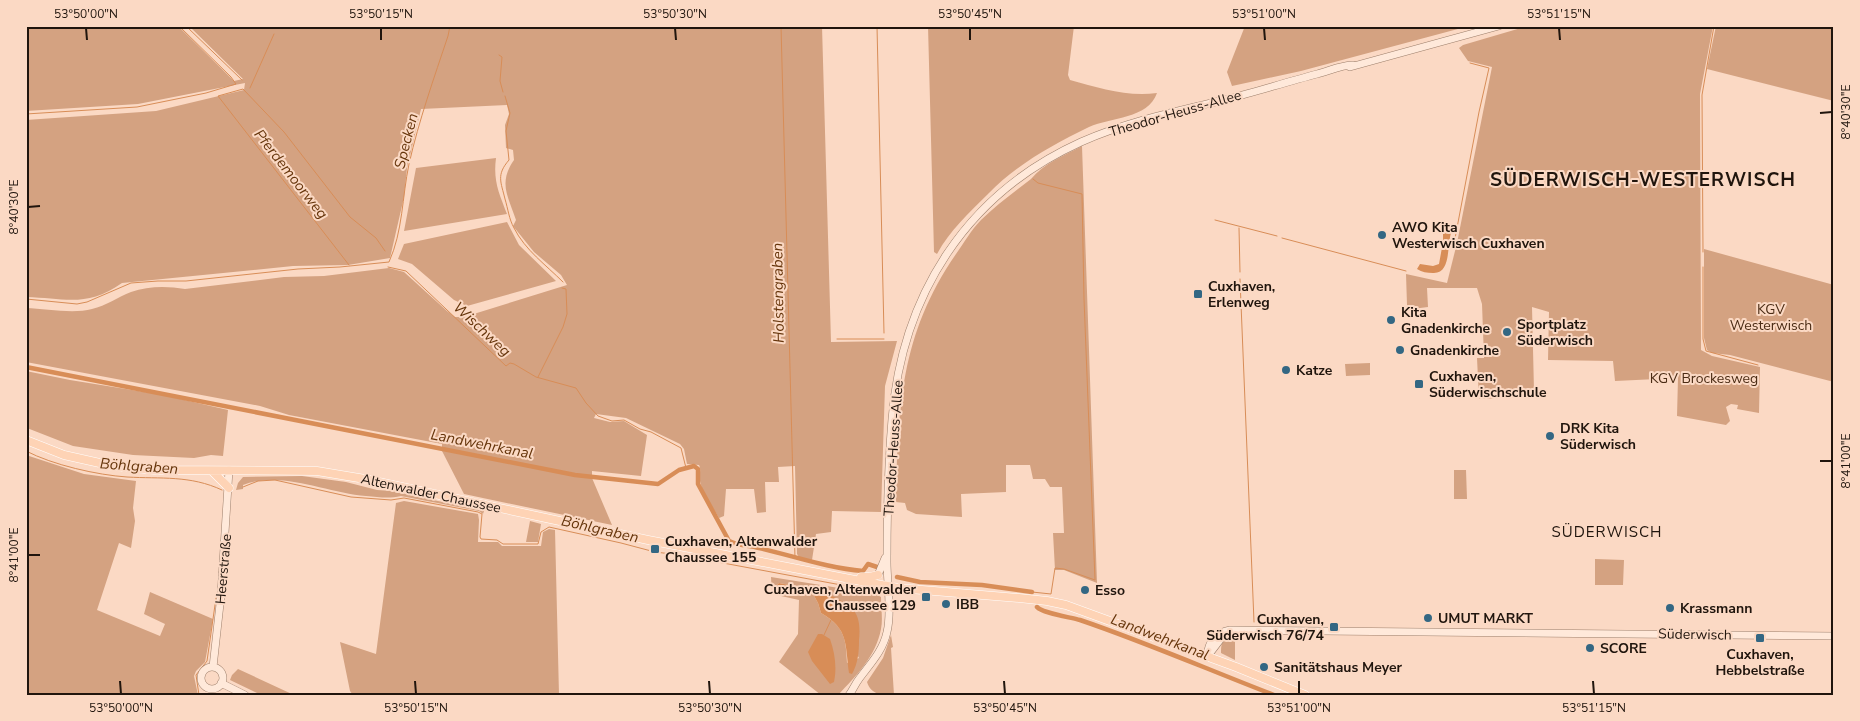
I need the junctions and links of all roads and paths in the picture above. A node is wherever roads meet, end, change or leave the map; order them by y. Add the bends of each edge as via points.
1 (1499, 26) edge
2 (26, 440) edge
3 (212, 470) junction
4 (229, 470) junction
5 (228, 488) junction
6 (887, 553) junction
7 (878, 575) joint
8 (833, 576) junction
9 (887, 586) junction
10 (1834, 636) edge
11 (1207, 657) junction
12 (213, 667) junction
13 (857, 681) junction
14 (221, 683) junction
15 (210, 692) edge
16 (245, 695) edge
17 (843, 695) edge
18 (849, 695) edge
19 (1305, 695) edge

1 - 6 street, Theodor-Heuss-Allee via 1121,127 1057,154 995,198 943,259 915,314 903,349 892,419
2 - 3 main road, Altenwalder Chaussee via 64,455 113,466
3 - 4 main road, Altenwalder Chaussee
3 - 5 main road
4 - 5 street, Heerstraße
4 - 8 main road, Altenwalder Chaussee via 317,471 365,479
5 - 12 street, Heerstraße
6 - 7 street
6 - 9 street, Theodor-Heuss-Allee
7 - 8 main road, Altenwalder Chaussee via 865,578
8 - 9 main road, Altenwalder Chaussee
9 - 11 main road, Altenwalder Chaussee via 1047,601 1090,613
9 - 13 street, Theodor-Heuss-Allee via 887,632 878,654
10 - 11 street, Süderwisch via 1224,631 1214,637
11 - 19 main road, Altenwalder Chaussee
12 - 14 street via 220,673
12 - 15 street, Heerstraße via 203,672 201,678
13 - 17 street
13 - 18 street
14 - 15 street, Heerstraße
14 - 16 street

